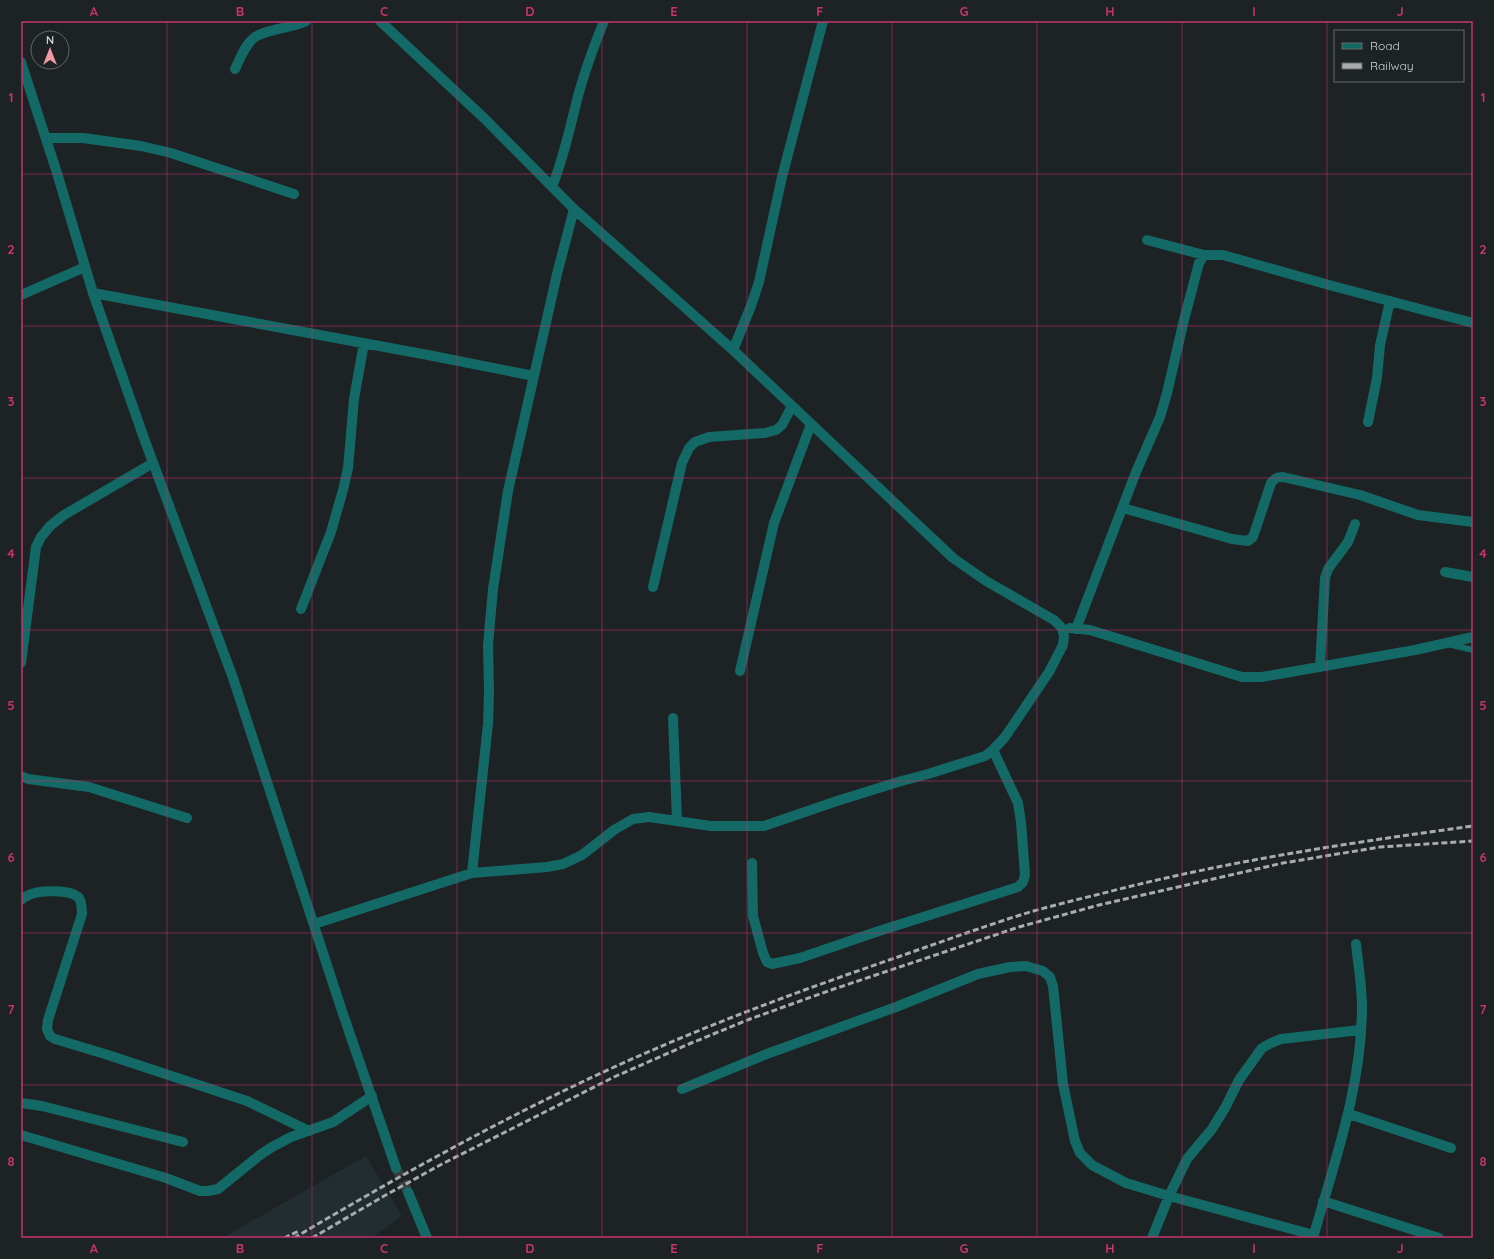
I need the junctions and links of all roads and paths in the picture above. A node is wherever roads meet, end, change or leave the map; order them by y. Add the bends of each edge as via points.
1 (306, 21) edge
2 (380, 21) edge
3 (604, 21) edge
4 (823, 21) edge
5 (21, 62) edge
6 (235, 69) dead end
7 (46, 138) junction
8 (552, 187) junction
9 (294, 194) dead end
10 (574, 209) junction
11 (1147, 240) dead end
12 (1204, 255) junction
13 (85, 267) junction
14 (93, 293) junction
15 (21, 295) edge
16 (1390, 301) junction
17 (1473, 323) edge
18 (364, 343) junction
19 (733, 350) junction
20 (534, 376) junction
21 (792, 406) junction
22 (1368, 422) dead end
23 (811, 424) junction
24 (153, 463) junction
25 (1123, 508) junction
26 (1473, 522) edge
27 (1355, 524) dead end
28 (1445, 572) dead end
29 (1473, 577) edge
30 (653, 587) dead end
31 (301, 609) dead end
32 (1062, 628) junction
33 (1076, 629) junction
34 (1473, 637) edge
35 (1447, 643) junction
36 (1473, 650) edge
37 (21, 663) edge
38 (1320, 667) junction
39 (740, 671) dead end
40 (673, 718) dead end
41 (993, 750) junction
42 (21, 776) edge
43 (187, 818) dead end
44 (677, 821) junction
45 (752, 863) dead end
46 (472, 873) junction
47 (21, 900) edge
48 (314, 924) junction
49 (1356, 944) dead end
50 (1360, 1030) junction
51 (682, 1088) dead end
52 (372, 1096) junction
53 (21, 1103) edge
54 (1349, 1114) junction
55 (309, 1132) junction
56 (21, 1135) edge
57 (183, 1142) dead end
58 (1451, 1148) dead end
59 (396, 1168) tunnel mouth
60 (408, 1192) tunnel mouth
61 (1169, 1196) junction
62 (1323, 1201) junction
63 (1313, 1236) edge
64 (427, 1238) edge
65 (1152, 1238) edge
66 (1439, 1238) edge

1 - 6 street via 255,37 247,46
2 - 8 street via 485,119
3 - 8 street via 588,62
4 - 19 street via 782,177 759,282
5 - 7 street
7 - 9 street via 83,138 141,146 171,153
7 - 13 street
8 - 10 street
10 - 19 street
10 - 20 street
11 - 12 street
12 - 16 street via 1223,255
12 - 25 street via 1199,263 1160,417
13 - 14 street
13 - 15 street
14 - 18 street
14 - 24 street
16 - 17 street
16 - 22 street
18 - 20 street
18 - 31 street via 343,490 331,532
19 - 21 street
20 - 46 street via 508,491 493,589 488,646 488,724
21 - 23 street
21 - 30 street via 782,425 776,430 709,437 695,442 689,448 682,463
23 - 32 street via 953,558 986,581 1054,620
23 - 39 street via 774,523
24 - 37 street via 64,515 41,537 36,547
24 - 48 street via 233,678
25 - 26 street via 1232,539 1248,541 1253,537 1271,483 1278,477 1284,477 1360,495 1418,515
25 - 33 street
27 - 38 street via 1348,542 1328,569 1325,578
28 - 29 street
32 - 33 street
32 - 41 street via 1063,645 1050,672 1005,737
33 - 38 street via 1090,630 1242,677 1262,677
34 - 35 street
35 - 36 lane
35 - 38 street
40 - 44 street
41 - 44 street via 974,760 764,826 711,826
41 - 45 street via 1018,803 1025,875 1018,887 800,958 772,964 767,962 763,953 753,916
42 - 43 street via 89,788
44 - 46 street via 643,817 633,819 582,855 563,864
46 - 48 street
47 - 55 street via 37,893 71,893 79,898 82,906 82,914 48,1020 47,1029 50,1036 247,1101
48 - 52 street
49 - 50 street via 1362,1006
50 - 54 street
50 - 61 street via 1281,1039 1262,1048 1240,1080 1212,1130 1185,1162
51 - 61 street via 978,974 1026,966 1043,971 1050,977 1054,986 1062,1084 1080,1153 1092,1165 1126,1183
52 - 55 street via 343,1117
52 - 59 street
53 - 57 street
54 - 58 street
54 - 62 street
55 - 56 street via 291,1137 272,1147 218,1189 208,1191
60 - 64 street
61 - 63 street
61 - 65 street
62 - 63 street
62 - 66 street

